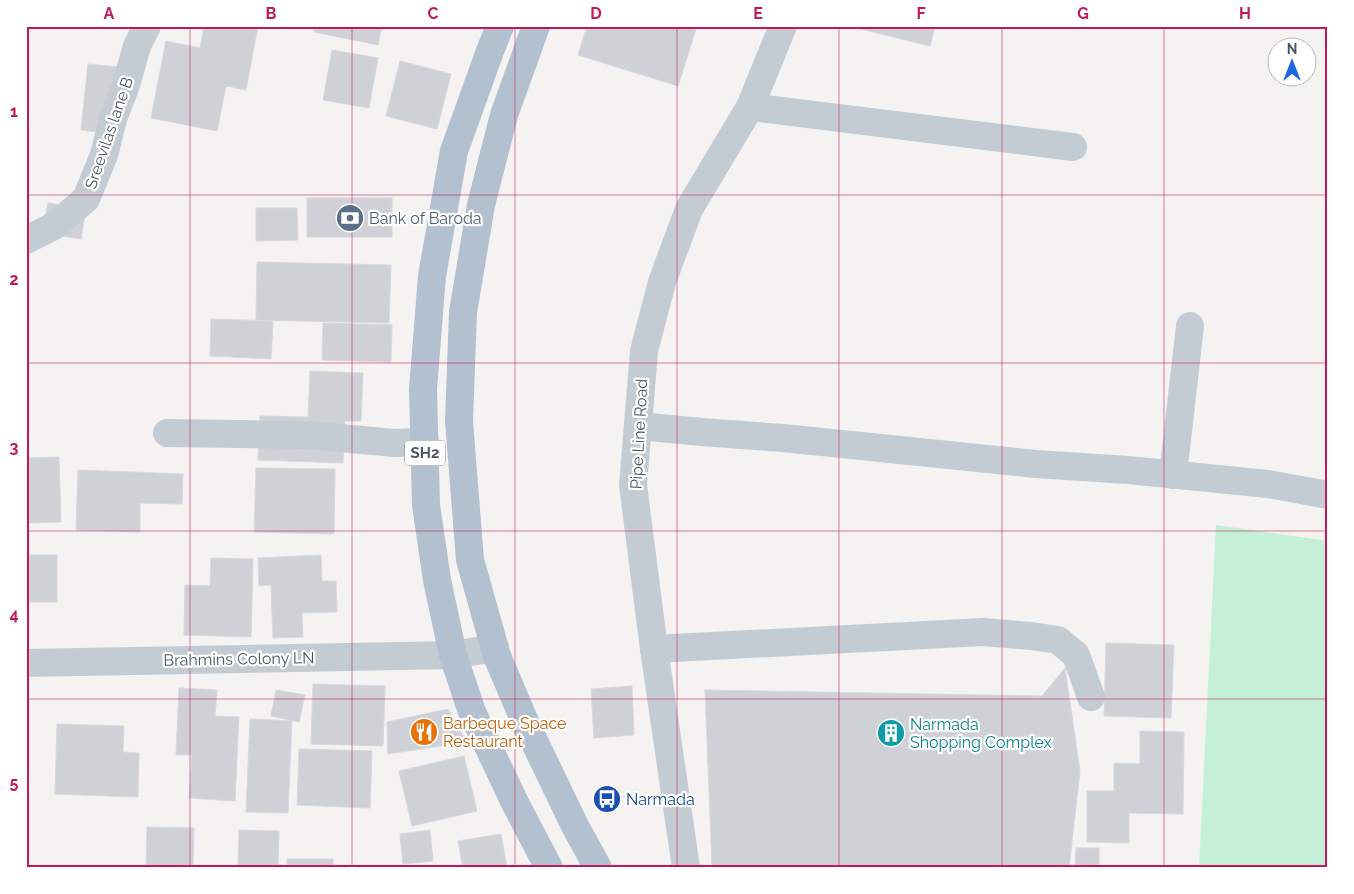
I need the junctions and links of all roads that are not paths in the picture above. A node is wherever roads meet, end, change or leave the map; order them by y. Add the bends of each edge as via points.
1 (147, 26) edge
2 (500, 26) edge
3 (536, 26) edge
4 (783, 26) edge
5 (750, 107) junction
6 (1073, 147) dead end
7 (26, 240) edge
8 (1190, 326) dead end
9 (638, 426) junction
10 (167, 434) dead end
11 (424, 442) junction
12 (1173, 475) junction
13 (1328, 496) edge
14 (495, 648) junction
15 (654, 649) junction
16 (452, 655) junction
17 (26, 663) edge
18 (1091, 697) dead end
19 (549, 868) edge
20 (598, 868) edge
21 (686, 868) edge

1 - 7 street, Sreevilas lane B via 136,46 104,155 86,199 54,226
2 - 11 main road, SH2 via 454,151 432,276 423,389
3 - 14 main road via 504,116 481,205 463,312 459,421 470,560
4 - 5 street, Pipe Line Road
5 - 6 street
5 - 9 street, Pipe Line Road via 689,209 662,282 644,351
8 - 12 street
9 - 12 street
9 - 15 street, Pipe Line Road via 633,485
10 - 11 street via 307,435 395,443
11 - 16 main road, SH2 via 426,505
12 - 13 street via 1268,484
14 - 16 street, Brahmins Colony LN
14 - 20 main road via 525,722
15 - 18 street via 983,632 1031,636 1058,640 1076,655
15 - 21 street, Pipe Line Road
16 - 17 street, Brahmins Colony LN
16 - 19 main road, SH2 via 472,712

